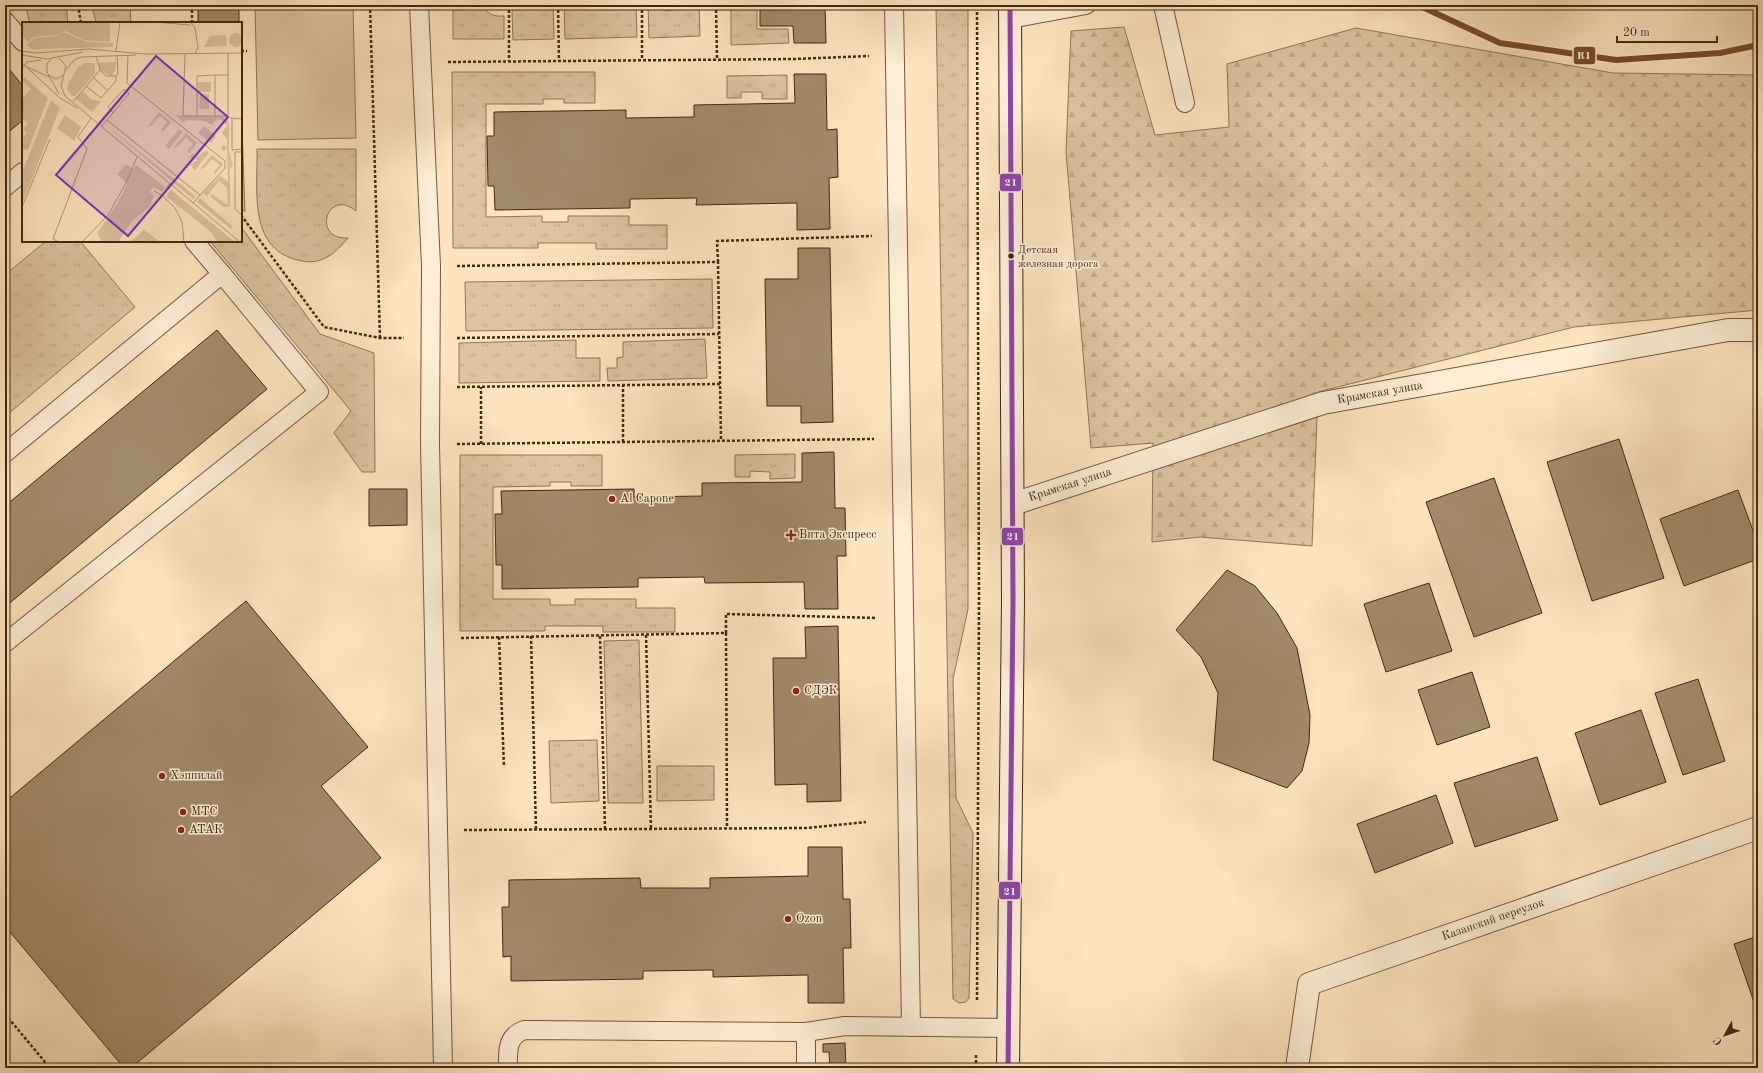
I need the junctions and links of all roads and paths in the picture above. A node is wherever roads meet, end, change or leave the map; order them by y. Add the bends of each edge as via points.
1 (78, 5) edge
2 (192, 5) edge
3 (370, 5) edge
4 (419, 5) edge
5 (509, 5) edge
6 (558, 5) edge
7 (642, 5) edge
8 (716, 5) edge
9 (894, 5) edge
10 (977, 5) edge
11 (1086, 5) edge
12 (1164, 5) edge
13 (1010, 12) edge
14 (5, 21) edge
15 (81, 22) edge
16 (192, 22) edge
17 (22, 41) edge
18 (242, 51) edge
19 (246, 51) dead end
20 (894, 54) junction
21 (642, 60) junction
22 (717, 60) junction
23 (509, 61) junction
24 (559, 61) junction
25 (422, 62) junction
26 (1185, 103) dead end
27 (22, 173) edge
28 (5, 187) edge
29 (242, 216) edge
30 (898, 236) junction
31 (195, 242) edge
32 (718, 262) junction
33 (431, 266) junction
34 (222, 274) junction
35 (1758, 330) edge
36 (719, 334) junction
37 (430, 338) junction
38 (720, 384) junction
39 (623, 385) junction
40 (430, 387) junction
41 (481, 387) junction
42 (901, 439) junction
43 (721, 441) junction
44 (623, 442) junction
45 (430, 444) junction
46 (481, 444) junction
47 (5, 454) edge
48 (1013, 504) junction
49 (904, 618) junction
50 (726, 633) junction
51 (646, 635) junction
52 (531, 636) junction
53 (600, 636) junction
54 (499, 637) junction
55 (435, 638) junction
56 (5, 643) edge
57 (504, 767) dead end
58 (866, 822) dead end
59 (727, 828) junction
60 (1758, 828) edge
61 (605, 829) junction
62 (651, 829) junction
63 (536, 830) junction
64 (437, 831) junction
65 (5, 1014) edge
66 (911, 1027) junction
67 (976, 1027) junction
68 (1009, 1028) junction
69 (806, 1032) junction
70 (50, 1068) edge
71 (443, 1068) edge
72 (508, 1068) edge
73 (806, 1068) edge
74 (976, 1068) edge
75 (1008, 1068) edge
76 (1297, 1068) edge

1 - 15 path
2 - 16 path
3 - 29 path via 380,338 324,326
4 - 25 lane
5 - 23 path
6 - 24 path
7 - 21 path
8 - 22 path
9 - 20 lane
10 - 67 path via 979,600
11 - 13 lane
12 - 26 lane
13 - 48 street
14 - 17 lane
18 - 19 path
20 - 22 path
20 - 30 lane
21 - 22 path
21 - 24 path
23 - 24 path
23 - 25 path
25 - 33 lane
27 - 28 lane
30 - 32 path via 717,241
30 - 42 lane
31 - 34 lane
32 - 33 path
32 - 36 path
33 - 37 lane
34 - 47 lane
34 - 56 lane via 319,392
35 - 48 street, Крымская улица via 1728,330 1323,403
36 - 37 path
36 - 38 path
37 - 40 lane
38 - 39 path
38 - 43 path
39 - 41 path
39 - 44 path
40 - 41 path
40 - 45 lane
41 - 46 path
42 - 43 path
42 - 49 lane
43 - 44 path
44 - 46 path
45 - 46 path
45 - 55 lane
48 - 68 street
49 - 50 path via 726,614
49 - 66 lane
50 - 51 path
50 - 59 path
51 - 53 path
51 - 62 path
52 - 53 path
52 - 54 path
52 - 63 path
53 - 61 path
54 - 55 path
54 - 57 path
55 - 64 lane
58 - 59 path via 807,828
59 - 62 path
60 - 76 street, Казанский переулок via 1309,984
61 - 62 path
61 - 63 path
63 - 64 path
64 - 71 lane
65 - 70 path
66 - 67 lane
66 - 69 lane via 845,1026
67 - 68 lane
67 - 74 path
68 - 75 street
69 - 72 lane via 524,1030 518,1032 508,1046
69 - 73 lane

